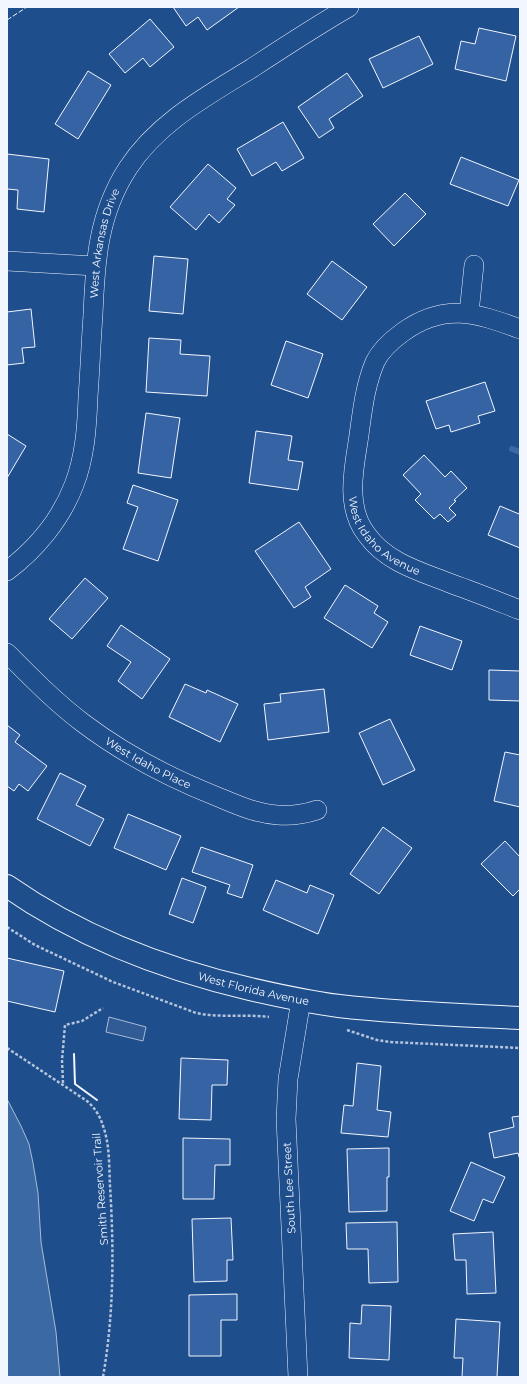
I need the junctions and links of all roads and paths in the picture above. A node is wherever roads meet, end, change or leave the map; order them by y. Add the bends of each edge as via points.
1 (349, 7) edge
2 (7, 261) edge
3 (474, 265) dead end
4 (95, 266) junction
5 (469, 313) junction
6 (520, 329) edge
7 (7, 571) edge
8 (520, 610) edge
9 (7, 653) edge
10 (317, 810) dead end
11 (7, 886) edge
12 (7, 927) edge
13 (103, 1008) dead end
14 (300, 1011) junction
15 (520, 1018) edge
16 (345, 1030) dead end
17 (7, 1048) edge
18 (520, 1048) edge
19 (64, 1084) junction
20 (103, 1377) edge
21 (298, 1377) edge

1 - 4 street, West Arkansas Drive via 182,112 149,140 114,191 104,221
2 - 4 street
3 - 5 street
4 - 7 street, West Arkansas Drive via 87,418 82,459 75,484 65,506 48,530
5 - 6 street, West Idaho Avenue
5 - 8 street, West Idaho Avenue via 431,316 414,324 384,347 376,360 366,391 354,466 356,514 367,536 391,558
9 - 10 street, West Idaho Place via 83,723 124,751 185,784 258,812 288,816
11 - 14 street, West Florida Avenue via 37,906 92,936 152,961 215,980
12 - 14 path via 35,945 113,982 196,1013 216,1016
13 - 19 path via 82,1021 65,1025 62,1060
14 - 15 street, West Florida Avenue via 339,1006
14 - 21 street, South Lee Street via 288,1079 286,1119
16 - 18 path via 390,1042
17 - 19 path, Smith Reservoir Trail
19 - 20 path, Smith Reservoir Trail via 87,1101 100,1116 107,1143 113,1270

